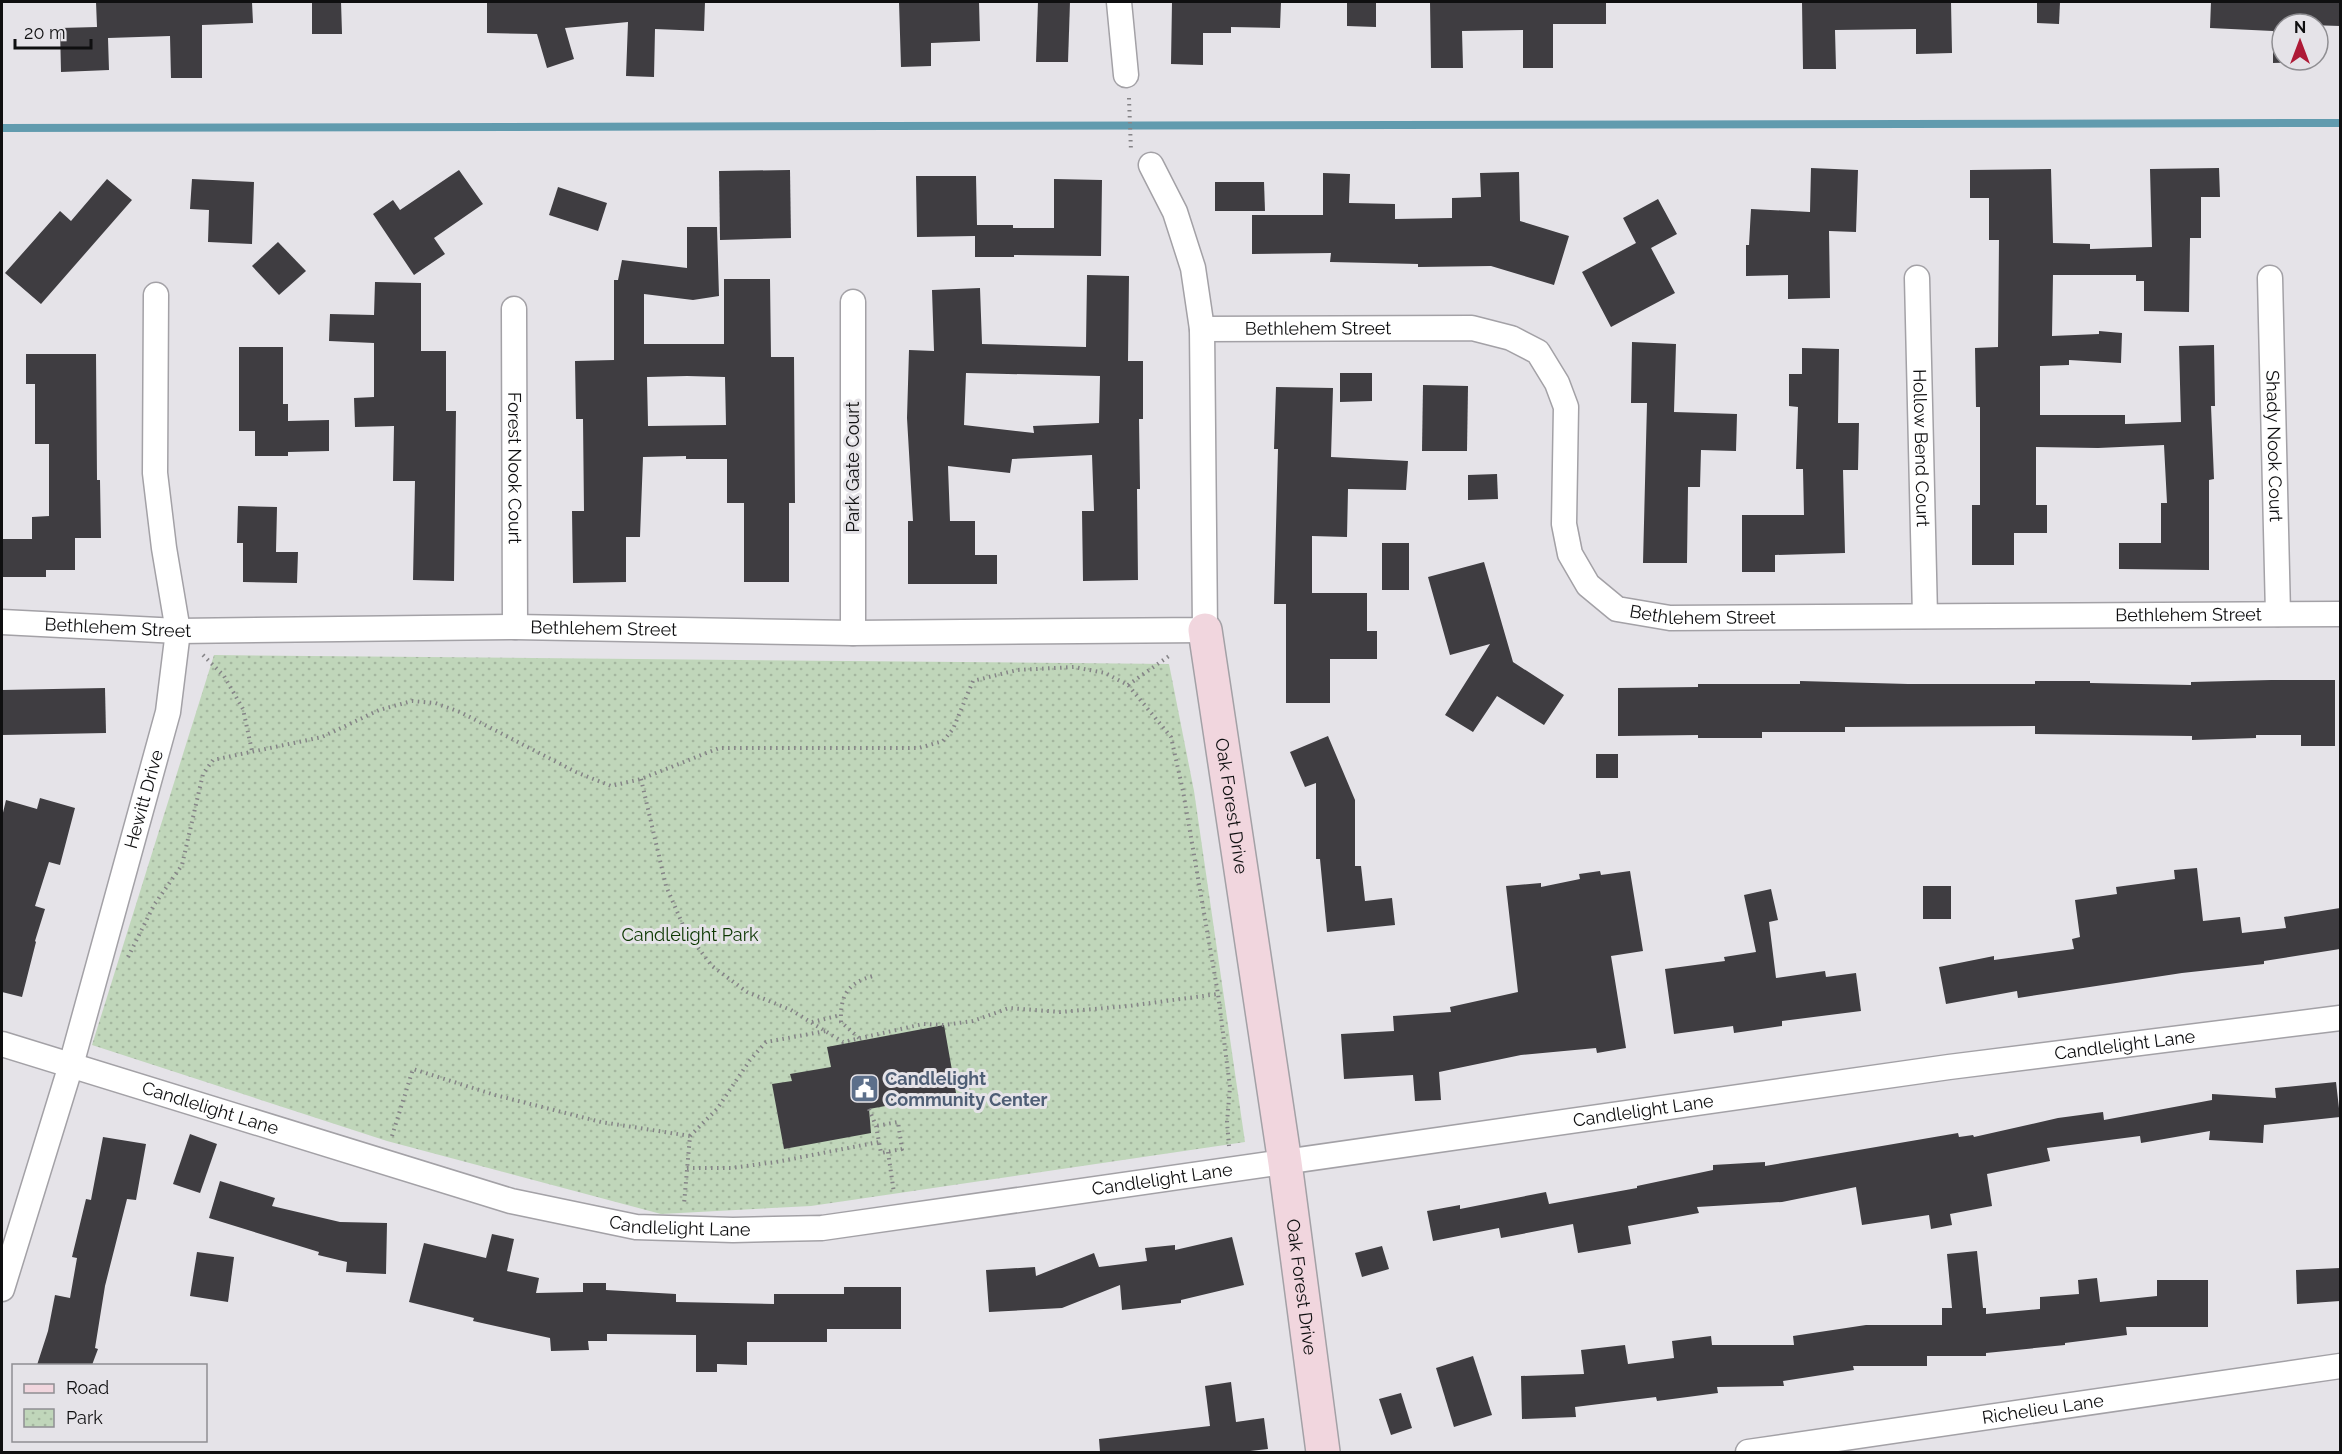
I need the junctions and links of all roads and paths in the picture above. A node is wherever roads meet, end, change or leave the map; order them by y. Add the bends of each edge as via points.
1 (1119, 2) edge
2 (1127, 82) joint
3 (1141, 161) joint
4 (1917, 278) dead end
5 (2270, 278) dead end
6 (156, 295) dead end
7 (853, 302) dead end
8 (514, 309) dead end
9 (1202, 329) junction
10 (2278, 614) junction
11 (2340, 614) edge
12 (1925, 616) junction
13 (2, 622) edge
14 (515, 627) junction
15 (1205, 630) junction
16 (178, 631) junction
17 (853, 633) junction
18 (252, 751) junction
19 (641, 779) junction
20 (128, 958) dead end
21 (873, 976) dead end
22 (1218, 994) junction
23 (841, 1015) junction
24 (2340, 1018) edge
25 (811, 1022) junction
26 (826, 1030) junction
27 (859, 1038) junction
28 (2, 1044) edge
29 (71, 1065) junction
30 (869, 1109) dead end
31 (876, 1126) junction
32 (392, 1136) dead end
33 (690, 1136) junction
34 (879, 1142) junction
35 (888, 1152) junction
36 (1285, 1163) junction
37 (687, 1168) junction
38 (1234, 1170) junction
39 (897, 1218) junction
40 (683, 1228) junction
41 (2, 1289) edge
42 (2340, 1366) edge
43 (1323, 1452) edge
44 (1748, 1452) edge

1 - 2 street
2 - 3 path
3 - 9 street, Oak Forest Drive via 1175,212 1193,268
4 - 12 street, Hollow Bend Court
5 - 10 street, Shady Nook Court
6 - 16 street, Hewitt Drive via 155,473
7 - 17 street, Park Gate Court
8 - 14 street, Forest Nook Court
9 - 12 street, Bethlehem Street via 1472,328 1511,338 1538,352 1566,407 1564,524 1570,554 1588,585 1617,609 1670,618
9 - 15 street, Oak Forest Drive
10 - 11 street, Bethlehem Street
10 - 12 street, Bethlehem Street
13 - 16 street, Bethlehem Street
14 - 16 street, Bethlehem Street
14 - 17 street, Bethlehem Street
15 - 17 street, Bethlehem Street
15 - 36 street, Oak Forest Drive
16 - 18 path via 224,676 243,709
16 - 29 street, Hewitt Drive via 168,712
18 - 19 path via 322,737 379,710 412,701 460,711 576,772 611,786
18 - 20 path via 213,760 203,774 182,865 154,905
19 - 22 path via 719,748 919,748 943,741 953,729 973,681 1017,670 1074,667 1105,673 1128,685 1171,737
19 - 25 path via 666,886 686,932 712,966 747,992
21 - 23 path via 849,988 840,1007
22 - 27 path via 1060,1012 1009,1008 973,1021 923,1024
22 - 38 path via 1230,1087 1227,1138
23 - 25 path
23 - 27 path via 841,1023
24 - 36 street, Candlelight Lane via 1949,1067
25 - 26 path
26 - 27 path via 843,1042
26 - 33 path via 766,1042 717,1109
28 - 29 street, Candlelight Lane
29 - 40 street, Candlelight Lane via 512,1201 636,1227
29 - 41 street, Hewitt Drive
30 - 31 path
31 - 34 path
31 - 35 path via 898,1122 902,1149
32 - 33 path via 413,1069 601,1122
33 - 37 path
34 - 35 path via 881,1153
34 - 37 path via 742,1167
35 - 39 path
36 - 38 street, Candlelight Lane
36 - 43 street, Oak Forest Drive
37 - 40 path
38 - 39 street, Candlelight Lane
39 - 40 street, Candlelight Lane via 822,1228
42 - 44 street, Richelieu Lane

